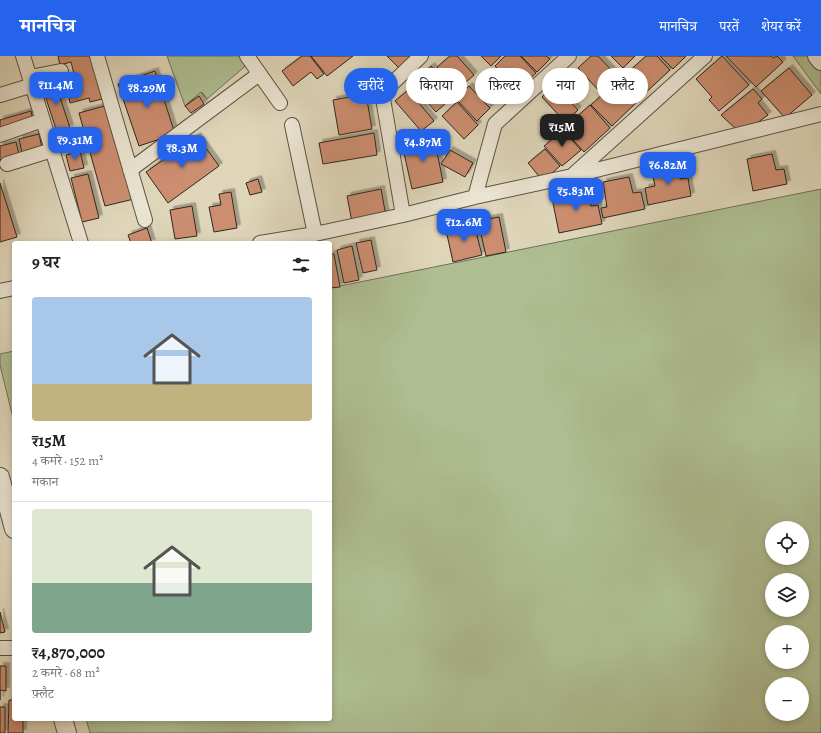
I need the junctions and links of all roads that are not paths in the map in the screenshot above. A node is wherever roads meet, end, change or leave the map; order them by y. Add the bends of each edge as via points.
1 (23, 56) edge
2 (96, 56) edge
3 (246, 56) edge
4 (421, 56) edge
5 (569, 56) edge
6 (705, 56) edge
7 (817, 56) edge
8 (821, 61) edge
9 (60, 71) dead end
10 (259, 74) junction
11 (31, 81) junction
12 (0, 95) edge
13 (280, 103) dead end
14 (821, 114) edge
15 (43, 120) junction
16 (292, 125) dead end
17 (0, 135) edge
18 (52, 150) junction
19 (7, 164) dead end
20 (130, 170) junction
21 (572, 176) junction
22 (475, 197) junction
23 (403, 215) junction
24 (145, 220) dead end
25 (315, 234) junction
26 (81, 241) edge
27 (272, 241) edge
28 (12, 288) edge
29 (0, 291) edge
30 (0, 477) edge
31 (12, 522) edge
32 (0, 648) edge
33 (12, 648) edge
34 (64, 721) edge
35 (67, 733) edge

1 - 11 street
2 - 20 street
3 - 10 street
4 - 23 street via 382,93
5 - 22 street via 495,124
6 - 21 street
7 - 8 street
9 - 11 street
10 - 13 street
10 - 20 street
11 - 12 street
11 - 15 street
14 - 21 street
15 - 17 street
15 - 18 street
16 - 25 street
18 - 19 street
18 - 26 street
20 - 24 street
21 - 22 street
22 - 23 street
23 - 25 street
25 - 27 street
28 - 29 street
30 - 31 street
32 - 33 street
34 - 35 street

